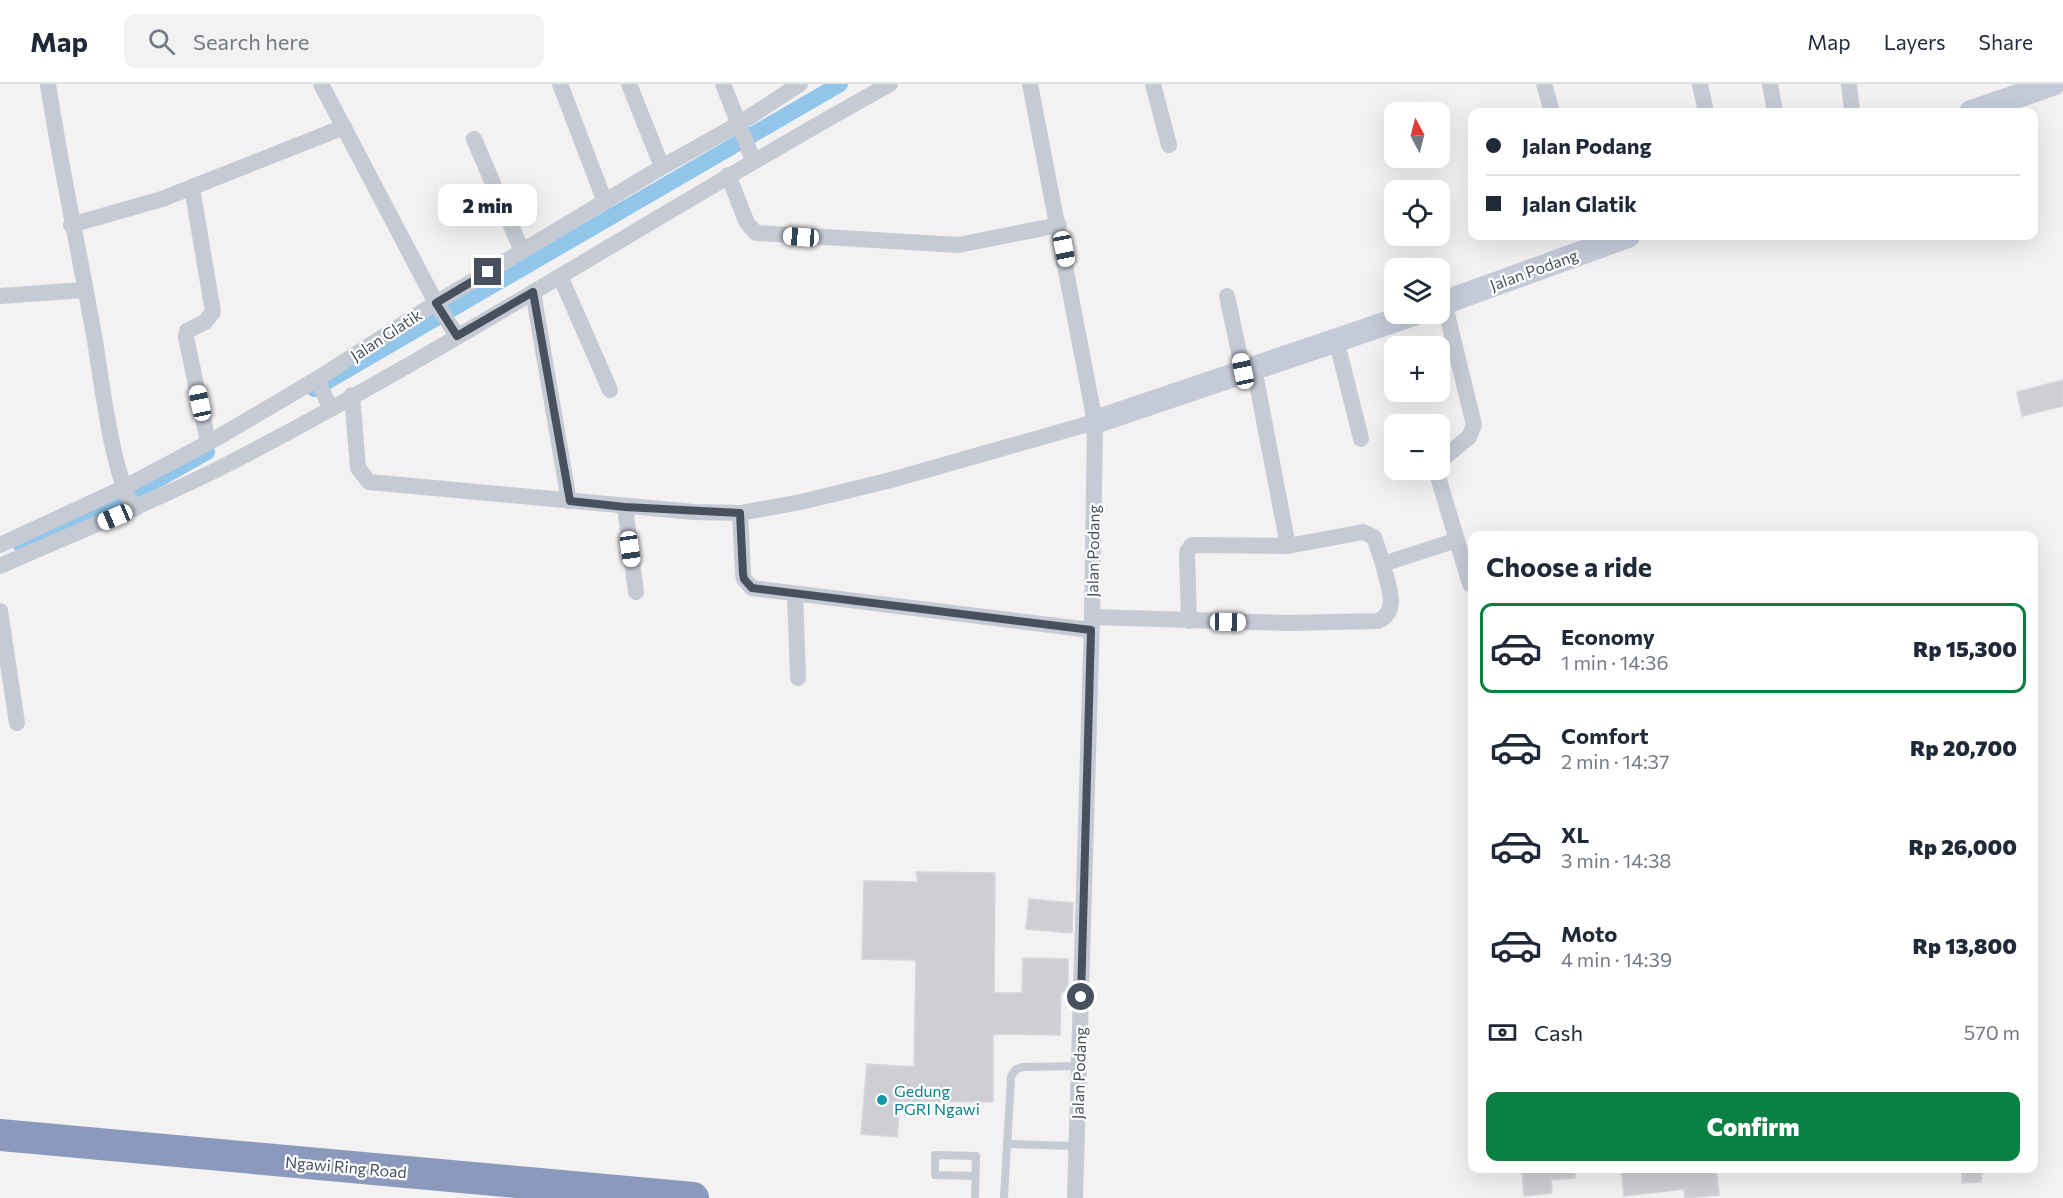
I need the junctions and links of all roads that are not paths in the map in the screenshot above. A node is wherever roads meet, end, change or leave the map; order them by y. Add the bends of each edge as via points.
1 (48, 84) edge
2 (321, 84) edge
3 (560, 84) edge
4 (629, 84) edge
5 (723, 84) edge
6 (801, 84) edge
7 (890, 84) edge
8 (1030, 84) edge
9 (1153, 84) edge
10 (1544, 84) edge
11 (1700, 84) edge
12 (1770, 84) edge
13 (1850, 84) edge
14 (2053, 84) edge
15 (1551, 108) edge
16 (1705, 108) edge
17 (1773, 108) edge
18 (1852, 108) edge
19 (1983, 108) edge
20 (344, 127) junction
21 (739, 129) junction
22 (474, 139) dead end
23 (1170, 145) dead end
24 (751, 155) junction
25 (662, 167) junction
26 (728, 175) junction
27 (192, 188) junction
28 (605, 202) junction
29 (71, 225) junction
30 (1059, 225) junction
31 (1605, 240) edge
32 (1588, 243) edge
33 (522, 251) junction
34 (560, 276) junction
35 (84, 290) junction
36 (533, 292) junction
37 (0, 296) edge
38 (1227, 296) dead end
39 (1450, 300) edge
40 (446, 318) junction
41 (1384, 324) edge
42 (1448, 324) edge
43 (1336, 339) junction
44 (1249, 370) junction
45 (610, 390) dead end
46 (323, 391) junction
47 (352, 395) junction
48 (1095, 422) junction
49 (1361, 439) dead end
50 (219, 448) junction
51 (1450, 453) edge
52 (1439, 480) edge
53 (128, 497) junction
54 (570, 501) junction
55 (625, 507) junction
56 (740, 513) junction
57 (1457, 540) junction
58 (0, 545) edge
59 (1288, 546) junction
60 (1383, 564) junction
61 (0, 566) edge
62 (1468, 577) edge
63 (636, 591) dead end
64 (795, 594) junction
65 (0, 611) edge
66 (1189, 621) junction
67 (1092, 623) junction
68 (798, 678) dead end
69 (17, 723) dead end
70 (1079, 1066) junction
71 (0, 1135) edge
72 (1007, 1144) junction
73 (1077, 1146) junction
74 (975, 1176) junction
75 (693, 1198) edge
76 (975, 1198) edge
77 (1004, 1198) edge
78 (1075, 1198) edge

1 - 29 street
2 - 20 street
3 - 28 street
4 - 25 street
5 - 21 street
6 - 21 street, Jalan Glatik
7 - 24 street
8 - 30 street, Jalan Podang
9 - 23 street
10 - 15 street
11 - 16 street
12 - 17 street
13 - 18 street
14 - 19 street
20 - 27 street
20 - 40 street
21 - 24 street
21 - 25 street, Jalan Glatik
22 - 33 street
24 - 26 street
25 - 28 street, Jalan Glatik
26 - 30 street via 747,223 756,233 958,245
26 - 34 street
27 - 29 street
27 - 50 street via 213,312 205,322 187,331 186,336
28 - 33 street, Jalan Glatik
29 - 35 street
30 - 48 street, Jalan Podang
31 - 32 street, Jalan Podang
32 - 39 street, Jalan Podang
33 - 40 street, Jalan Glatik
34 - 36 street
34 - 45 street
35 - 37 street
35 - 53 street
36 - 40 street
36 - 54 street
38 - 44 street
40 - 46 street, Jalan Glatik
40 - 47 street
41 - 43 street
42 - 51 street via 1474,425 1469,437
43 - 44 street
43 - 49 street
44 - 48 street
44 - 59 street
46 - 47 street
46 - 50 street
46 - 50 street, Jalan Glatik
47 - 54 street via 358,468 369,482
48 - 56 street via 891,480
48 - 67 street, Jalan Podang
50 - 53 street
50 - 53 street, Jalan Glatik
52 - 57 street
53 - 58 street
53 - 61 street
54 - 55 street
55 - 56 street
55 - 63 street
56 - 64 street via 744,579 752,588
57 - 60 street
57 - 62 street
59 - 60 street via 1363,532 1374,537
59 - 66 street via 1192,544 1187,552
60 - 66 street via 1392,608 1388,617 1378,621
64 - 67 street
64 - 68 street
65 - 69 street
66 - 67 street
67 - 70 street, Jalan Podang
70 - 72 lane via 1022,1066 1014,1070
70 - 73 street, Jalan Podang
71 - 75 highway, Ngawi Ring Road
72 - 73 lane
72 - 77 lane
73 - 78 street, Jalan Podang
74 - 74 lane via 976,1156 935,1155 935,1175
74 - 76 lane

